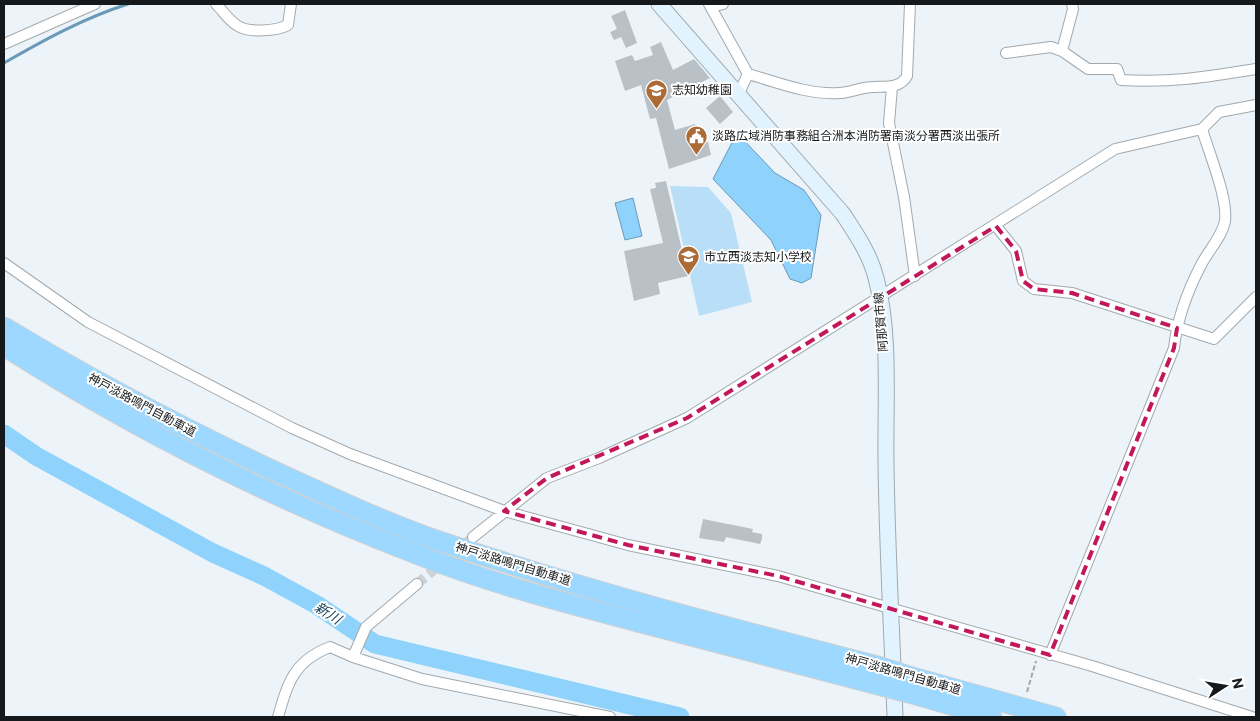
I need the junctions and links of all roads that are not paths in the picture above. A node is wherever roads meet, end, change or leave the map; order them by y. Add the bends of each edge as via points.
1 (95, 4) edge
2 (216, 4) edge
3 (291, 4) edge
4 (659, 4) edge
5 (723, 4) edge
6 (910, 4) edge
7 (1072, 4) edge
8 (710, 5) edge
9 (4, 44) edge
10 (1062, 51) junction
11 (1006, 52) dead end
12 (1256, 69) edge
13 (748, 74) junction
14 (892, 87) junction
15 (738, 95) junction
16 (1256, 106) edge
17 (1202, 129) junction
18 (996, 226) junction
19 (4, 263) edge
20 (915, 276) junction
21 (880, 297) junction
22 (1256, 297) edge
23 (4, 327) edge
24 (1177, 328) junction
25 (4, 346) edge
26 (504, 511) junction
27 (473, 537) tunnel mouth
28 (416, 584) tunnel mouth
29 (891, 609) junction
30 (1050, 655) junction
31 (353, 657) junction
32 (909, 684) junction
33 (278, 717) edge
34 (610, 717) edge
35 (895, 717) edge
36 (992, 717) edge
37 (1056, 717) edge
38 (1252, 717) edge

1 - 9 street
2 - 3 street via 239,27 247,29 276,29 288,25
4 - 15 main road, 阿那賀市線
5 - 8 street
6 - 14 street via 907,76
7 - 10 street
8 - 13 street
10 - 11 street via 1051,48
10 - 12 street via 1088,69 1117,69 1121,80 1173,82
13 - 14 street via 790,87 838,94 872,87
13 - 15 street
14 - 20 street via 889,123
15 - 21 main road, 阿那賀市線 via 842,214 862,243 876,276
16 - 17 street via 1219,112
17 - 18 street via 1115,149
17 - 24 street via 1219,178 1225,221 1200,266
18 - 20 street
18 - 24 street via 1016,251 1023,281 1034,289 1072,293
19 - 26 street via 88,322 292,428 350,454
20 - 21 street
21 - 26 street via 687,418 547,478
21 - 29 main road, 阿那賀市線
22 - 24 street via 1214,339
23 - 32 highway, 神戸淡路鳴門自動車道, bridge via 80,373 209,440 431,538 554,578 881,667
24 - 30 street via 1174,348
25 - 32 highway, 神戸淡路鳴門自動車道, bridge via 72,390 202,460 425,558 549,598 882,686
26 - 27 street
26 - 29 street via 628,545 778,576
28 - 31 street via 366,627
29 - 30 street
29 - 35 main road, 阿那賀市線
30 - 38 street
31 - 33 street via 330,647 313,653 291,680
31 - 34 street via 422,679
32 - 36 highway, 神戸淡路鳴門自動車道
32 - 37 highway, 神戸淡路鳴門自動車道

